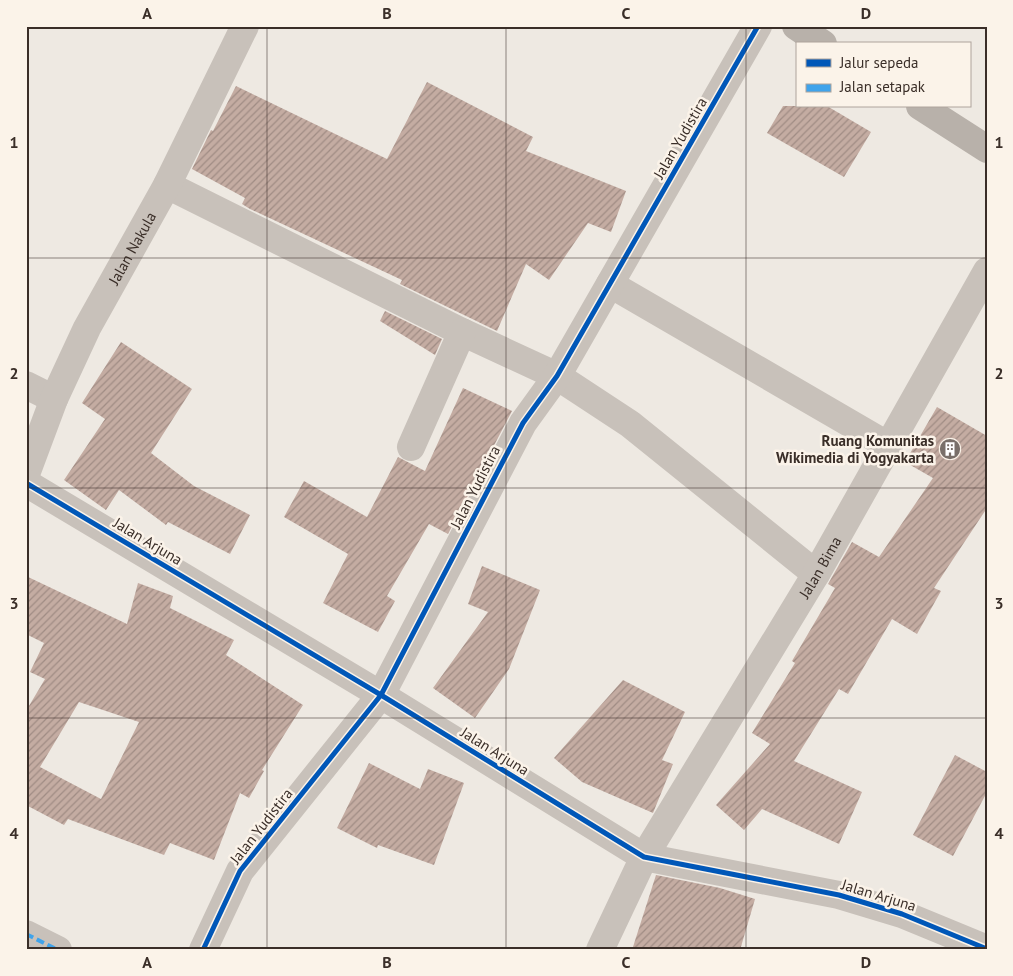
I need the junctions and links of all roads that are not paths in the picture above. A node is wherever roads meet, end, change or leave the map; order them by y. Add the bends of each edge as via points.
1 (245, 26) edge
2 (758, 26) edge
3 (796, 26) edge
4 (820, 42) edge
5 (923, 108) edge
6 (987, 149) edge
7 (167, 185) junction
8 (987, 271) edge
9 (610, 284) junction
10 (462, 332) junction
11 (557, 376) junction
12 (26, 385) edge
13 (54, 399) junction
14 (888, 446) junction
15 (411, 447) dead end
16 (26, 474) edge
17 (26, 482) edge
18 (816, 574) junction
19 (381, 694) junction
20 (644, 857) junction
21 (26, 934) edge
22 (987, 949) edge
23 (58, 950) edge
24 (202, 950) edge
25 (600, 950) edge

1 - 7 street, Jalan Nakula
2 - 9 street, Jalan Yudistira
3 - 4 main road
5 - 6 main road
7 - 10 street
7 - 13 street, Jalan Nakula via 88,328
8 - 14 street, Jalan Bima
9 - 11 street, Jalan Yudistira
9 - 14 street
10 - 11 street
10 - 15 street
11 - 18 street via 630,424
11 - 19 street, Jalan Yudistira via 523,423
12 - 13 street
13 - 16 street, Jalan Nakula
14 - 18 street, Jalan Bima
17 - 19 street, Jalan Arjuna
18 - 20 street, Jalan Bima
19 - 20 street, Jalan Arjuna
19 - 24 street, Jalan Yudistira via 240,871
20 - 22 street, Jalan Arjuna via 839,895 902,914
20 - 25 street, Jalan Bima
21 - 23 street

